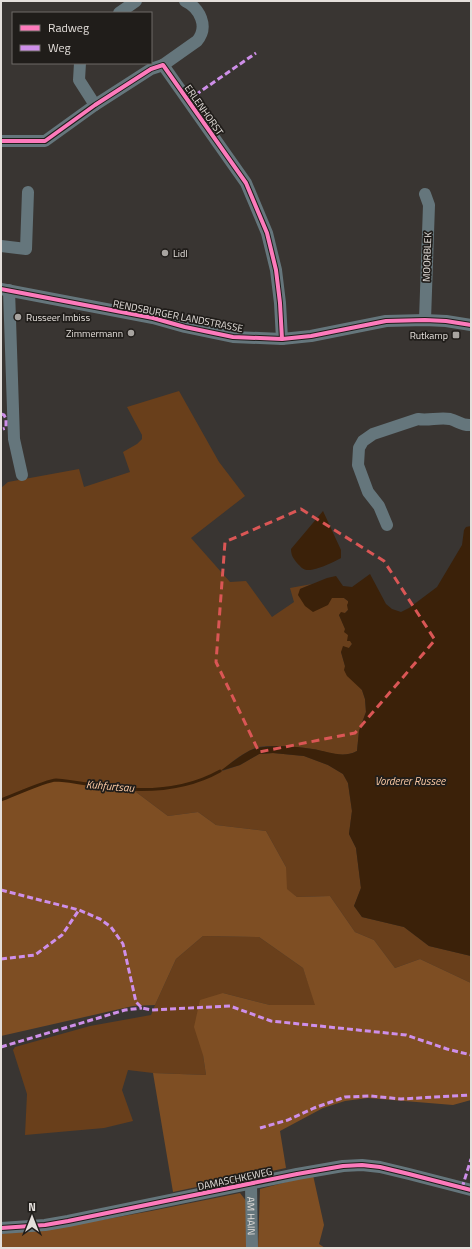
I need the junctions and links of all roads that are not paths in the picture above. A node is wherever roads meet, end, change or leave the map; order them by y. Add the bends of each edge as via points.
1 (136, 1) edge
2 (185, 1) edge
3 (120, 12) edge
4 (80, 64) edge
5 (163, 65) junction
6 (95, 105) junction
7 (1, 141) edge
8 (28, 192) dead end
9 (425, 194) dead end
10 (1, 246) edge
11 (5, 289) edge
12 (425, 320) junction
13 (471, 325) edge
14 (282, 339) junction
15 (468, 426) edge
16 (427, 429) dead end
17 (22, 475) dead end
18 (386, 525) dead end
19 (251, 1184) junction
20 (471, 1190) edge
21 (1, 1228) edge
22 (252, 1248) edge

1 - 3 street
2 - 5 street via 200,15 200,37
4 - 6 street via 80,80
5 - 6 street via 151,69
5 - 14 street, ERLENHORST via 246,183 267,233 274,262
6 - 7 street via 45,141
8 - 10 street via 26,249
9 - 12 street, MOORBLEK via 429,205
11 - 14 street, RENDSBURGER LANDSTRASSE via 153,318 233,337
11 - 17 street via 14,439
12 - 13 street, RENDSBURGER LANDSTRASSE
12 - 14 street, RENDSBURGER LANDSTRASSE via 386,321
15 - 16 street
15 - 18 street via 450,419 418,419 373,434 363,441 359,448 358,465 368,492 379,506
19 - 20 street, DAMASCHKEWEG via 343,1166 362,1165 380,1167
19 - 21 street, DAMASCHKEWEG via 68,1221
19 - 22 street, AM HAIN

